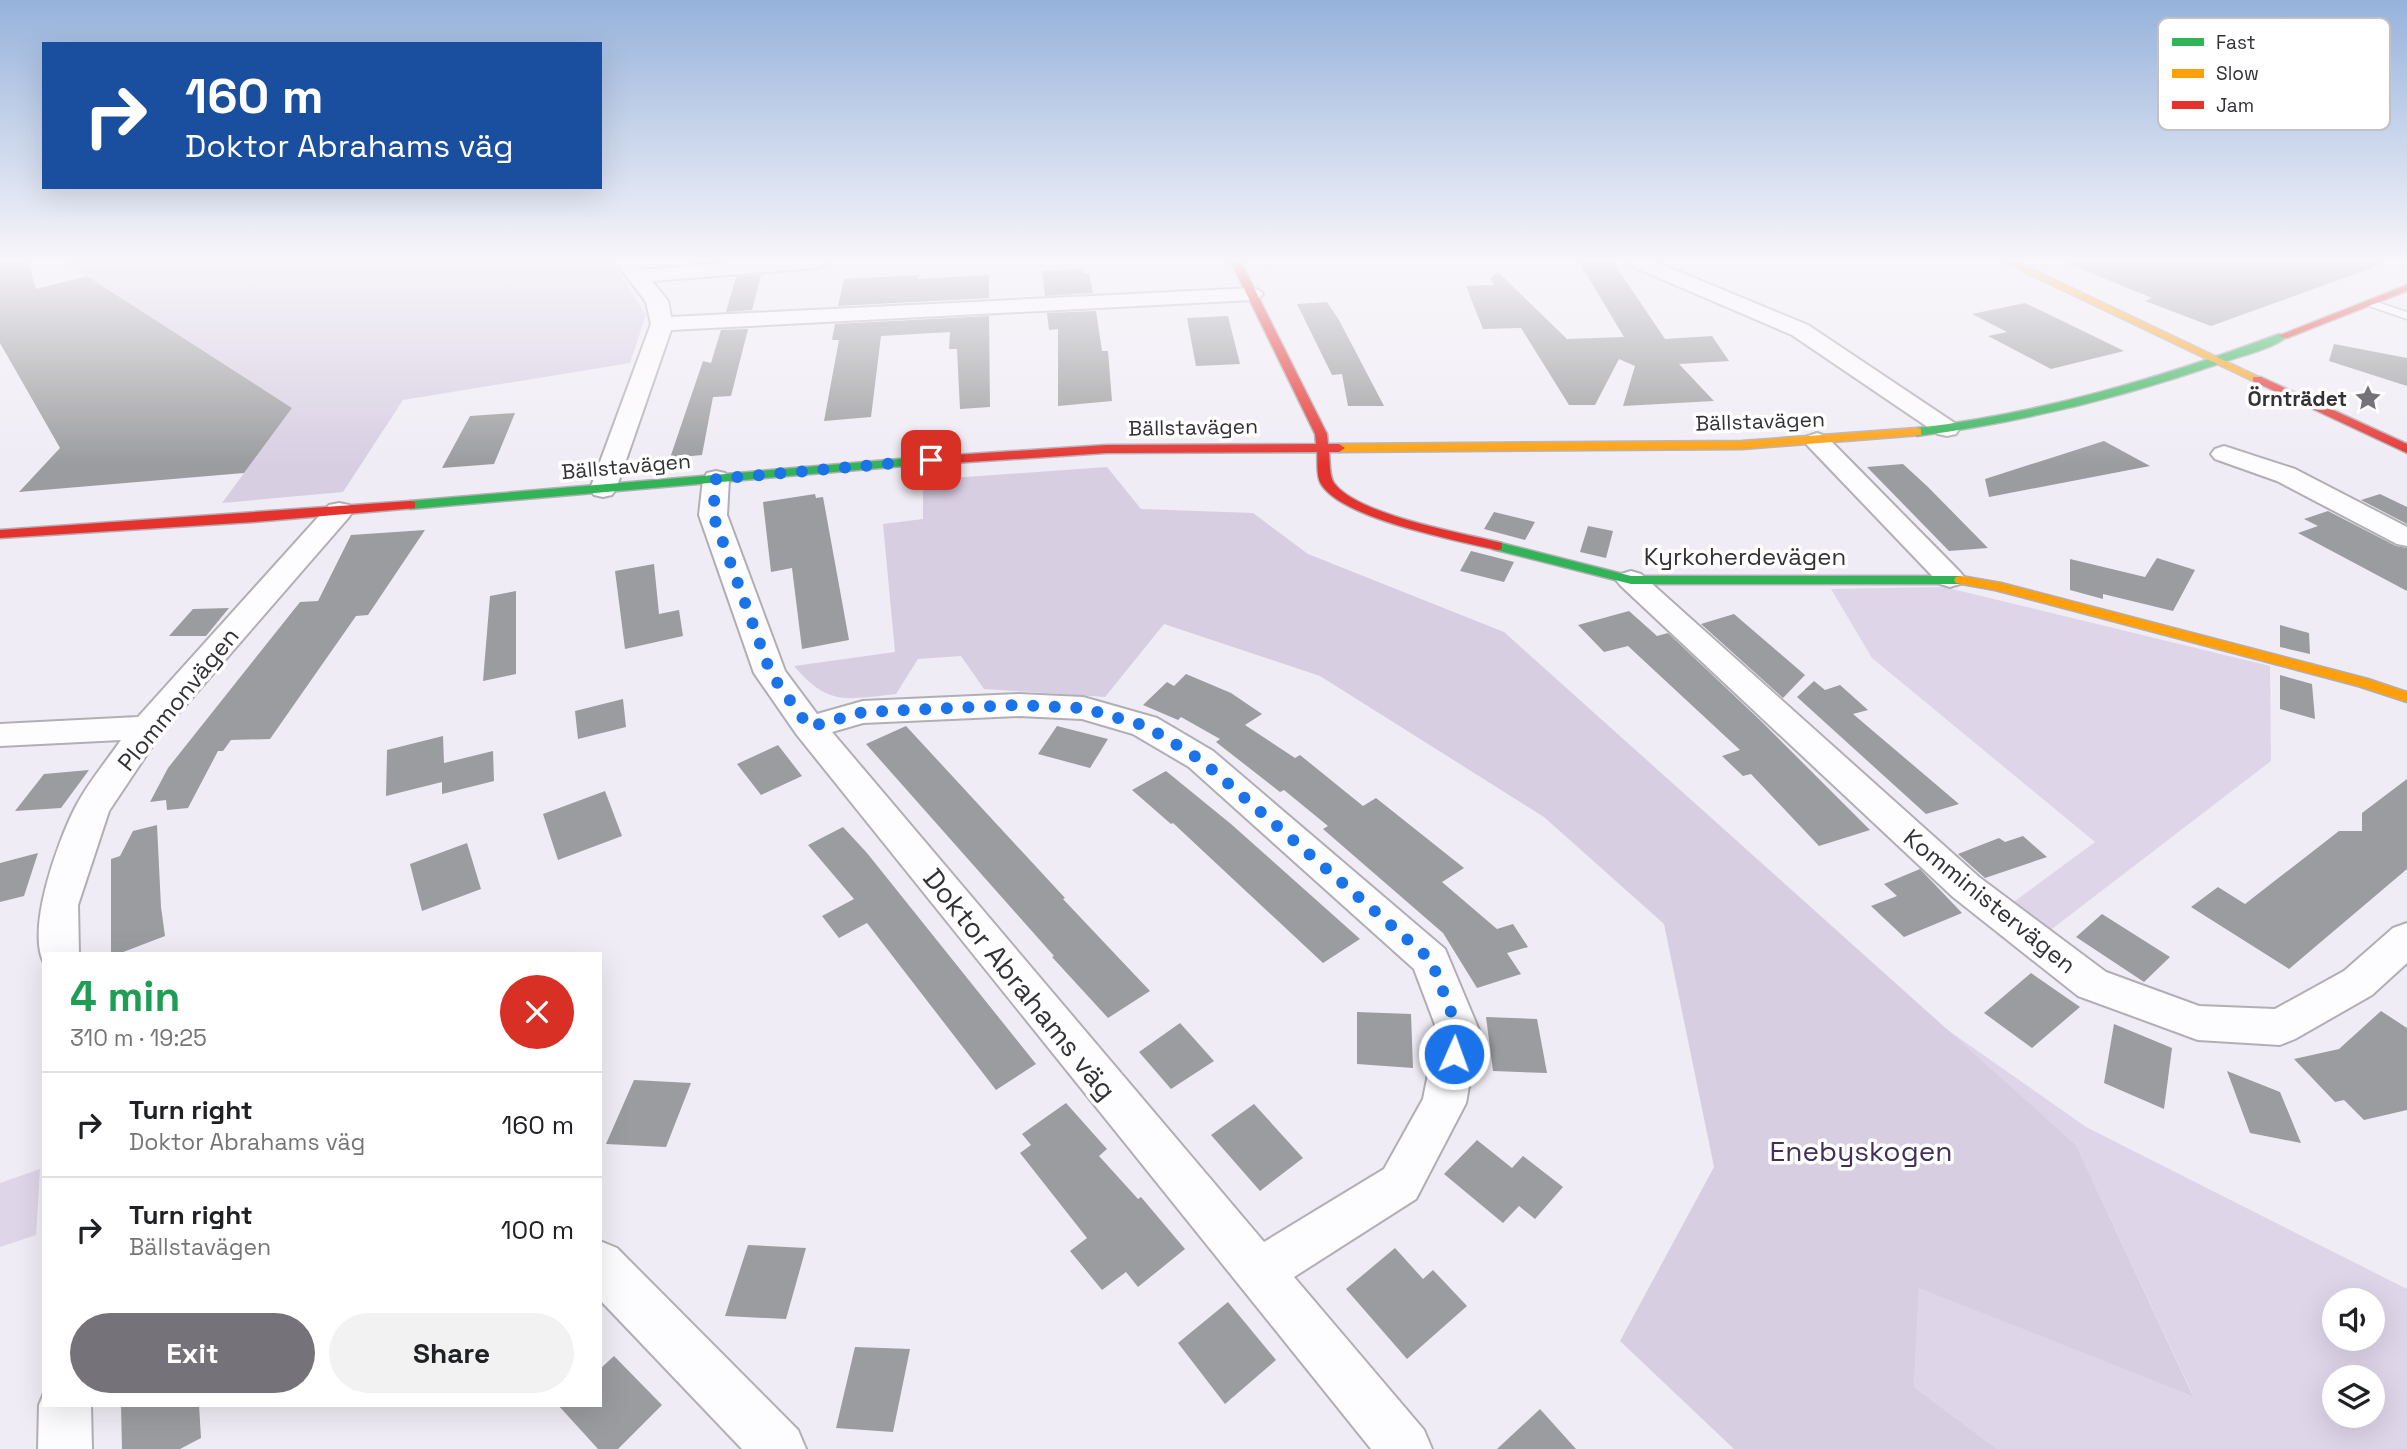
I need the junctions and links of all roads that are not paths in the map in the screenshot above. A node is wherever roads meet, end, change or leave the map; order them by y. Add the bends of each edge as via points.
1 (660, 330) edge
2 (1270, 330) edge
3 (1799, 330) edge
4 (2152, 330) edge
5 (2303, 330) edge
6 (2221, 362) junction
7 (1947, 429) junction
8 (1817, 441) junction
9 (1324, 447) junction
10 (2407, 449) edge
11 (2224, 454) dead end
12 (716, 479) junction
13 (603, 489) junction
14 (339, 511) junction
15 (0, 534) edge
16 (2407, 538) edge
17 (1950, 578) junction
18 (1631, 580) junction
19 (2407, 697) edge
20 (809, 727) junction
21 (147, 728) junction
22 (0, 735) edge
23 (2407, 939) edge
24 (60, 952) edge
25 (602, 1267) edge
26 (1258, 1273) junction
27 (65, 1407) edge
28 (65, 1449) edge
29 (779, 1449) edge
30 (1405, 1449) edge

1 - 13 street
2 - 9 street, Kyrkoherdevägen
3 - 7 street
4 - 6 street
5 - 6 street, Bällstavägen
6 - 7 street, Bällstavägen via 2089,402
6 - 10 street
7 - 8 street, Bällstavägen
8 - 9 street, Bällstavägen
8 - 17 street
9 - 12 street, Bällstavägen via 1106,449
9 - 18 street, Kyrkoherdevägen via 1326,482 1342,499 1375,514
11 - 16 street via 2286,475
12 - 13 street, Bällstavägen
12 - 20 street, Doktor Abrahams väg via 713,515 771,674
13 - 14 street, Bällstavägen
14 - 15 street, Bällstavägen
14 - 21 street, Plommonvägen
17 - 18 street, Kyrkoherdevägen
17 - 19 street, Kyrkoherdevägen via 1996,586
18 - 23 street, Komministervägen via 1966,887 2092,984 2198,1023 2280,1027 2358,983
20 - 26 street, Doktor Abrahams väg
20 - 26 street via 863,712 1019,705 1083,708 1146,726 1201,760 1431,960 1458,1030 1444,1103 1400,1184
21 - 22 street
21 - 24 street, Plommonvägen via 92,808 59,905
25 - 29 street
26 - 30 street, Doktor Abrahams väg
27 - 28 street

